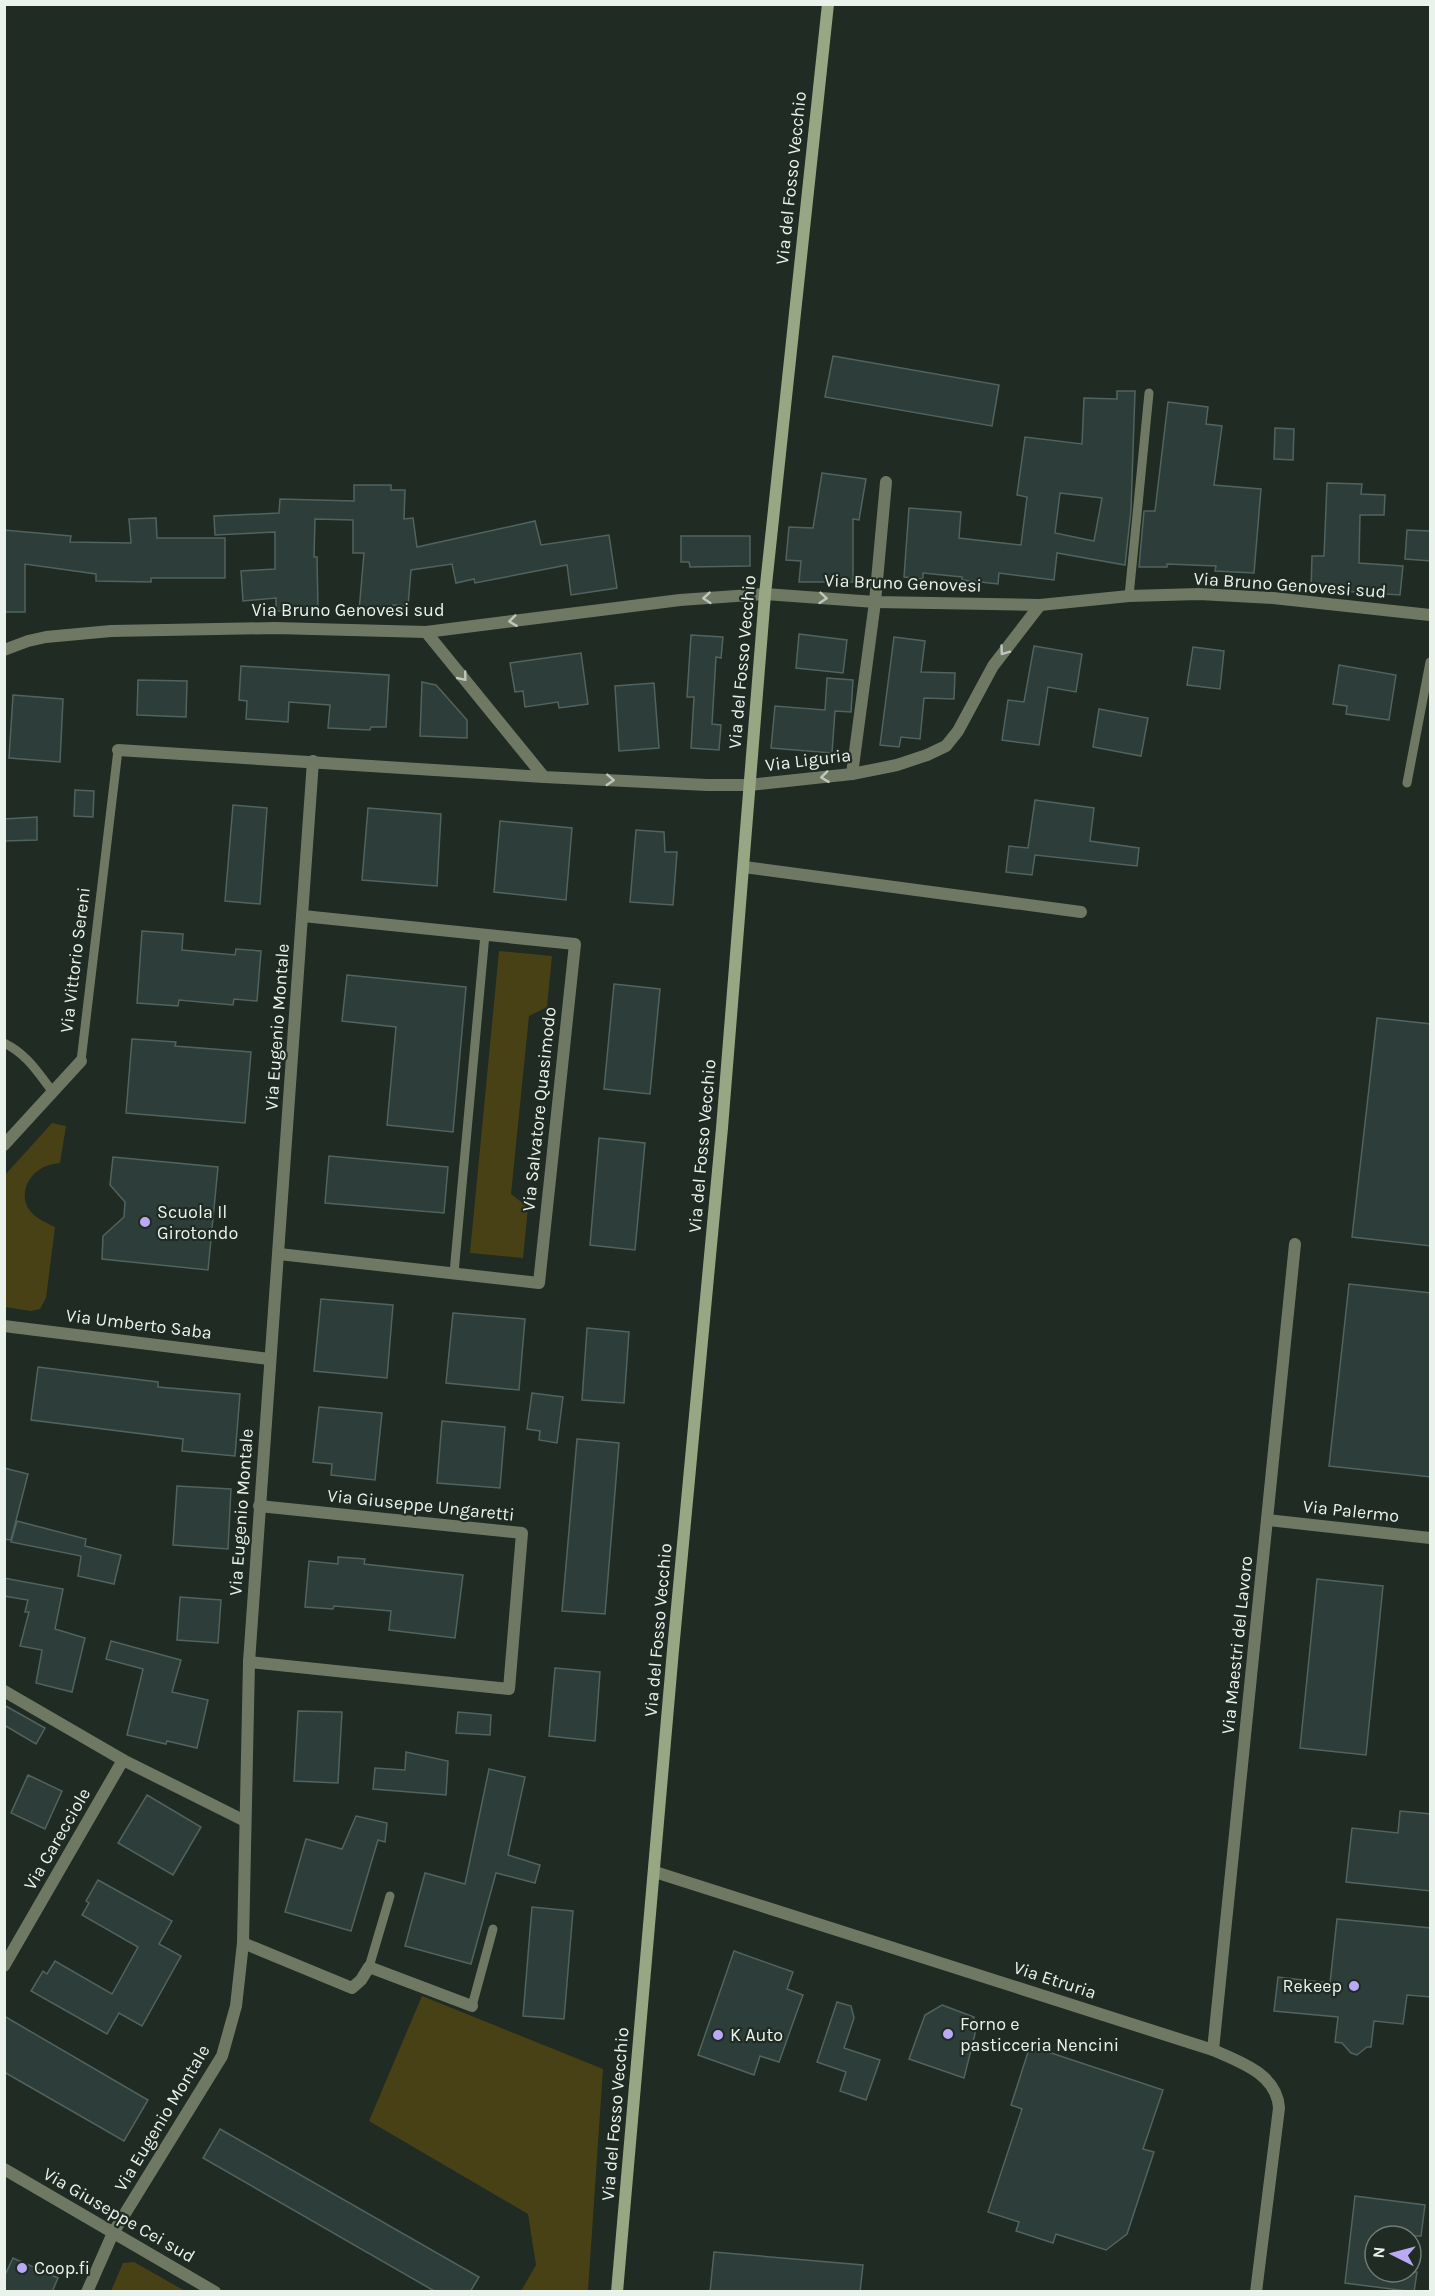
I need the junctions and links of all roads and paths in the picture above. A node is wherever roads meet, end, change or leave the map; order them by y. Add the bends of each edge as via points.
1 (828, 4) edge
2 (1149, 393) dead end
3 (886, 482) dead end
4 (765, 594) junction
5 (1129, 596) junction
6 (875, 602) junction
7 (1040, 605) junction
8 (1431, 615) edge
9 (426, 632) junction
10 (4, 650) edge
11 (1431, 662) edge
12 (118, 750) joint
13 (313, 761) junction
14 (852, 774) junction
15 (544, 777) junction
16 (1407, 783) dead end
17 (749, 785) junction
18 (744, 867) junction
19 (1081, 912) dead end
20 (303, 916) junction
21 (485, 934) junction
22 (4, 1043) edge
23 (81, 1061) joint
24 (53, 1092) junction
25 (4, 1145) edge
26 (1295, 1244) dead end
27 (279, 1254) junction
28 (454, 1273) junction
29 (4, 1326) edge
30 (269, 1359) junction
31 (259, 1506) junction
32 (1268, 1520) junction
33 (1431, 1538) edge
34 (249, 1662) junction
35 (4, 1691) edge
36 (123, 1760) junction
37 (245, 1821) junction
38 (655, 1872) junction
39 (390, 1896) dead end
40 (494, 1929) dead end
41 (243, 1943) junction
42 (4, 1966) edge
43 (369, 1967) junction
44 (472, 2006) joint
45 (1213, 2050) junction
46 (4, 2169) edge
47 (114, 2233) junction
48 (87, 2292) edge
49 (215, 2292) edge
50 (617, 2292) edge
51 (1256, 2292) edge

1 - 4 street, Via del Fosso Vecchio
2 - 5 lane
3 - 6 street
4 -> 6 street, Via Bruno Genovesi
4 -> 9 street, Via Bruno Genovesi sud via 680,600
4 - 17 street, Via del Fosso Vecchio
5 - 7 street, Via Bruno Genovesi sud
5 - 8 street, Via Bruno Genovesi sud via 1273,598
6 - 7 street, Via Bruno Genovesi
6 - 14 street
7 -> 14 street, Via Liguria via 993,666 972,708 946,746 897,765
9 - 10 street, Via Bruno Genovesi sud via 275,628 111,631 46,637
9 -> 15 street
11 - 16 lane
12 - 13 street
12 - 23 lane, Via Vittorio Sereni
13 - 15 street
13 - 20 street, Via Eugenio Montale
14 -> 17 street, Via Liguria
15 -> 17 street, Via Liguria
17 - 18 street, Via del Fosso Vecchio
18 - 19 street
18 - 38 street, Via del Fosso Vecchio
20 - 21 street, Via Salvatore Quasimodo
20 - 27 street, Via Eugenio Montale
21 - 28 lane
21 - 28 street, Via Salvatore Quasimodo via 575,944 538,1283
22 - 24 lane via 27,1058
23 - 24 street, Via Vittorio Sereni
24 - 25 street, Via Vittorio Sereni
26 - 32 street, Via Maestri del Lavoro
27 - 28 street, Via Salvatore Quasimodo
27 - 30 street, Via Eugenio Montale
29 - 30 street, Via Umberto Saba
30 - 31 street, Via Eugenio Montale
31 - 34 street, Via Eugenio Montale
31 - 34 street, Via Giuseppe Ungaretti via 522,1533 509,1689
32 - 33 street, Via Palermo
32 - 45 street, Via Maestri del Lavoro
34 - 37 street, Via Eugenio Montale
35 - 36 street
36 - 37 street
36 - 42 street, Via Carecciole
37 - 41 street, Via Eugenio Montale
38 - 45 street, Via Etruria
38 - 50 street, Via del Fosso Vecchio
39 - 43 lane
40 - 44 lane
41 - 43 street via 352,1988
41 - 47 street, Via Eugenio Montale via 236,2006 222,2056
43 - 44 street
45 - 51 street, Via Etruria via 1257,2071 1279,2096
46 - 47 street, Via Giuseppe Cei sud
47 - 48 street, Via Eugenio Montale
47 - 49 street, Via Giuseppe Cei sud

